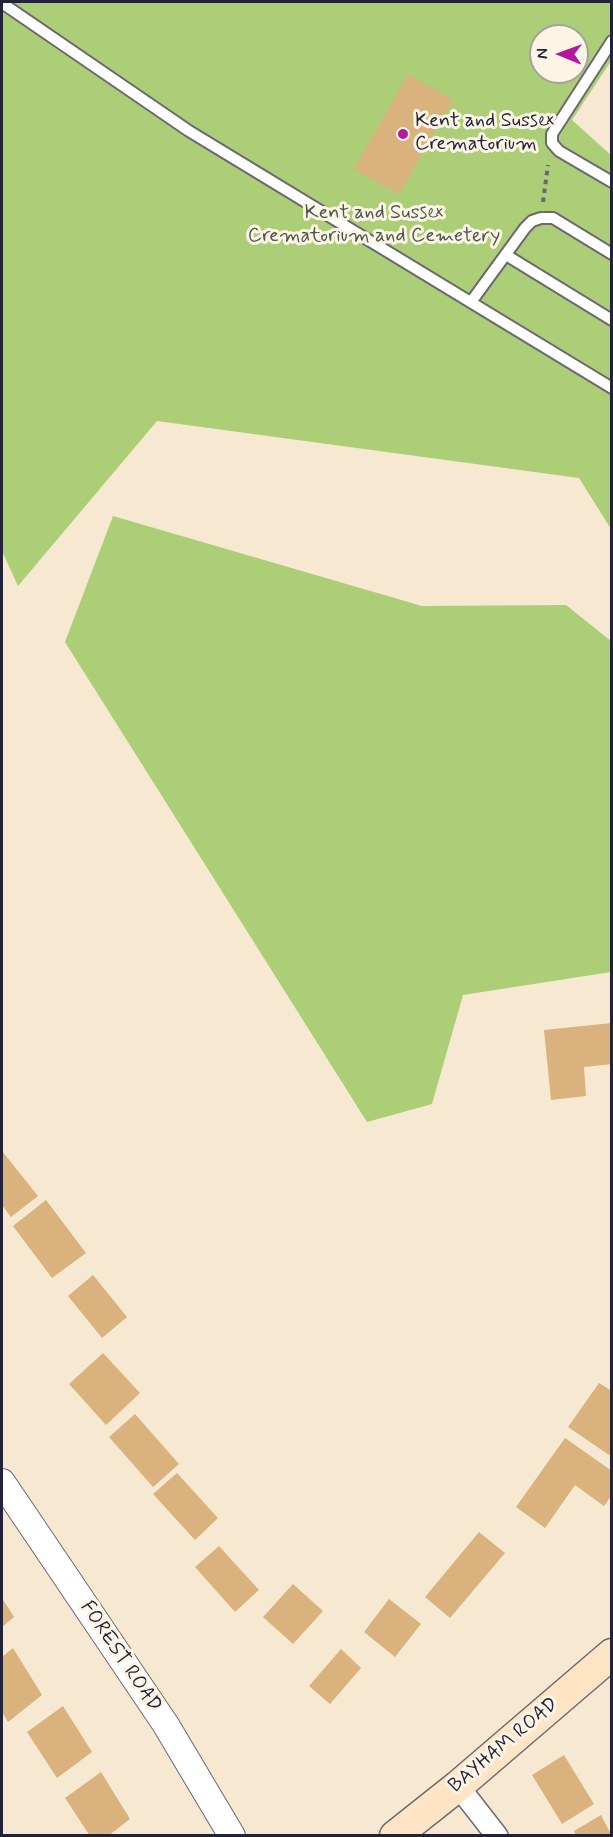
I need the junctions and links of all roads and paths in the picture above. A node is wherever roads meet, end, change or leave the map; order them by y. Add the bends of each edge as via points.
1 (2, 3) edge
2 (612, 41) edge
3 (552, 143) junction
4 (612, 182) edge
5 (541, 218) junction
6 (612, 254) edge
7 (506, 255) junction
8 (471, 302) junction
9 (612, 320) edge
10 (612, 388) edge
11 (2, 1482) edge
12 (612, 1654) edge
13 (458, 1786) junction
14 (232, 1836) edge
15 (394, 1836) edge
16 (498, 1836) edge

1 - 8 lane via 189,131
2 - 3 lane via 552,134
3 - 4 lane
3 - 5 path
5 - 6 lane via 552,218
5 - 7 lane via 525,228
7 - 8 lane
7 - 9 lane
8 - 10 lane
11 - 14 street, FOREST ROAD via 166,1725
12 - 13 main road, BAYHAM ROAD
13 - 15 main road, BAYHAM ROAD
13 - 16 street

